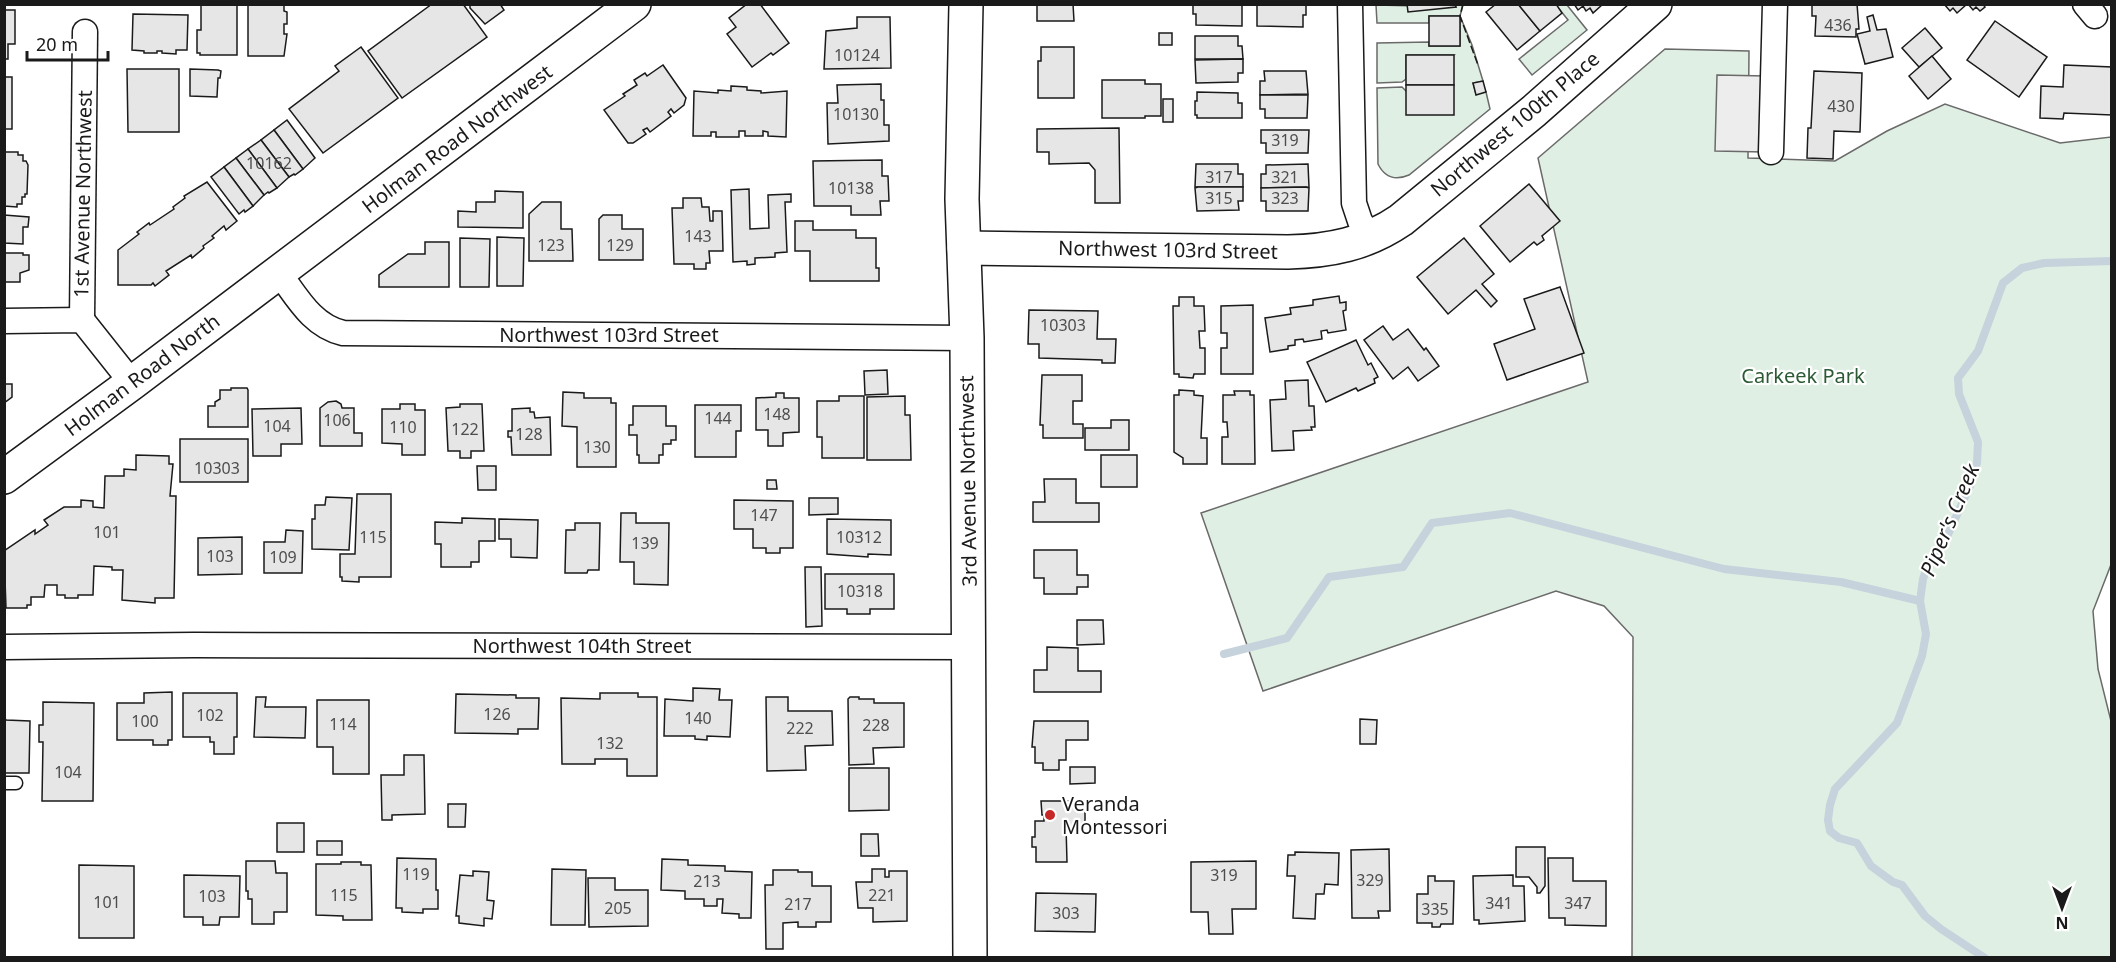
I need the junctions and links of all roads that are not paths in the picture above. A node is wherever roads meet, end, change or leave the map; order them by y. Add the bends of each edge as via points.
1 (634, 4) edge
2 (966, 4) edge
3 (1350, 4) edge
4 (1654, 4) edge
5 (1775, 4) edge
6 (85, 32) dead end
7 (1772, 152) dead end
8 (1371, 238) junction
9 (964, 248) junction
10 (279, 273) junction
11 (82, 320) junction
12 (4, 321) edge
13 (967, 338) junction
14 (132, 383) junction
15 (4, 477) edge
16 (4, 647) edge
17 (970, 647) junction
18 (970, 957) edge

1 - 10 main road, Holman Road Northwest
2 - 9 main road, 3rd Avenue Northwest
3 - 8 street via 1354,203
4 - 8 main road, Northwest 100th Place via 1534,111 1401,220
5 - 7 street
6 - 11 street, 1st Avenue Northwest
8 - 9 main road, Northwest 103rd Street via 1312,252
9 - 13 main road, 3rd Avenue Northwest
10 - 13 street, Northwest 103rd Street via 319,324 343,333
10 - 14 main road, Holman Road North
11 - 12 street
11 - 14 street
13 - 17 main road, 3rd Avenue Northwest
14 - 15 main road, Holman Road North
16 - 17 street, Northwest 104th Street
17 - 18 main road, 3rd Avenue Northwest

